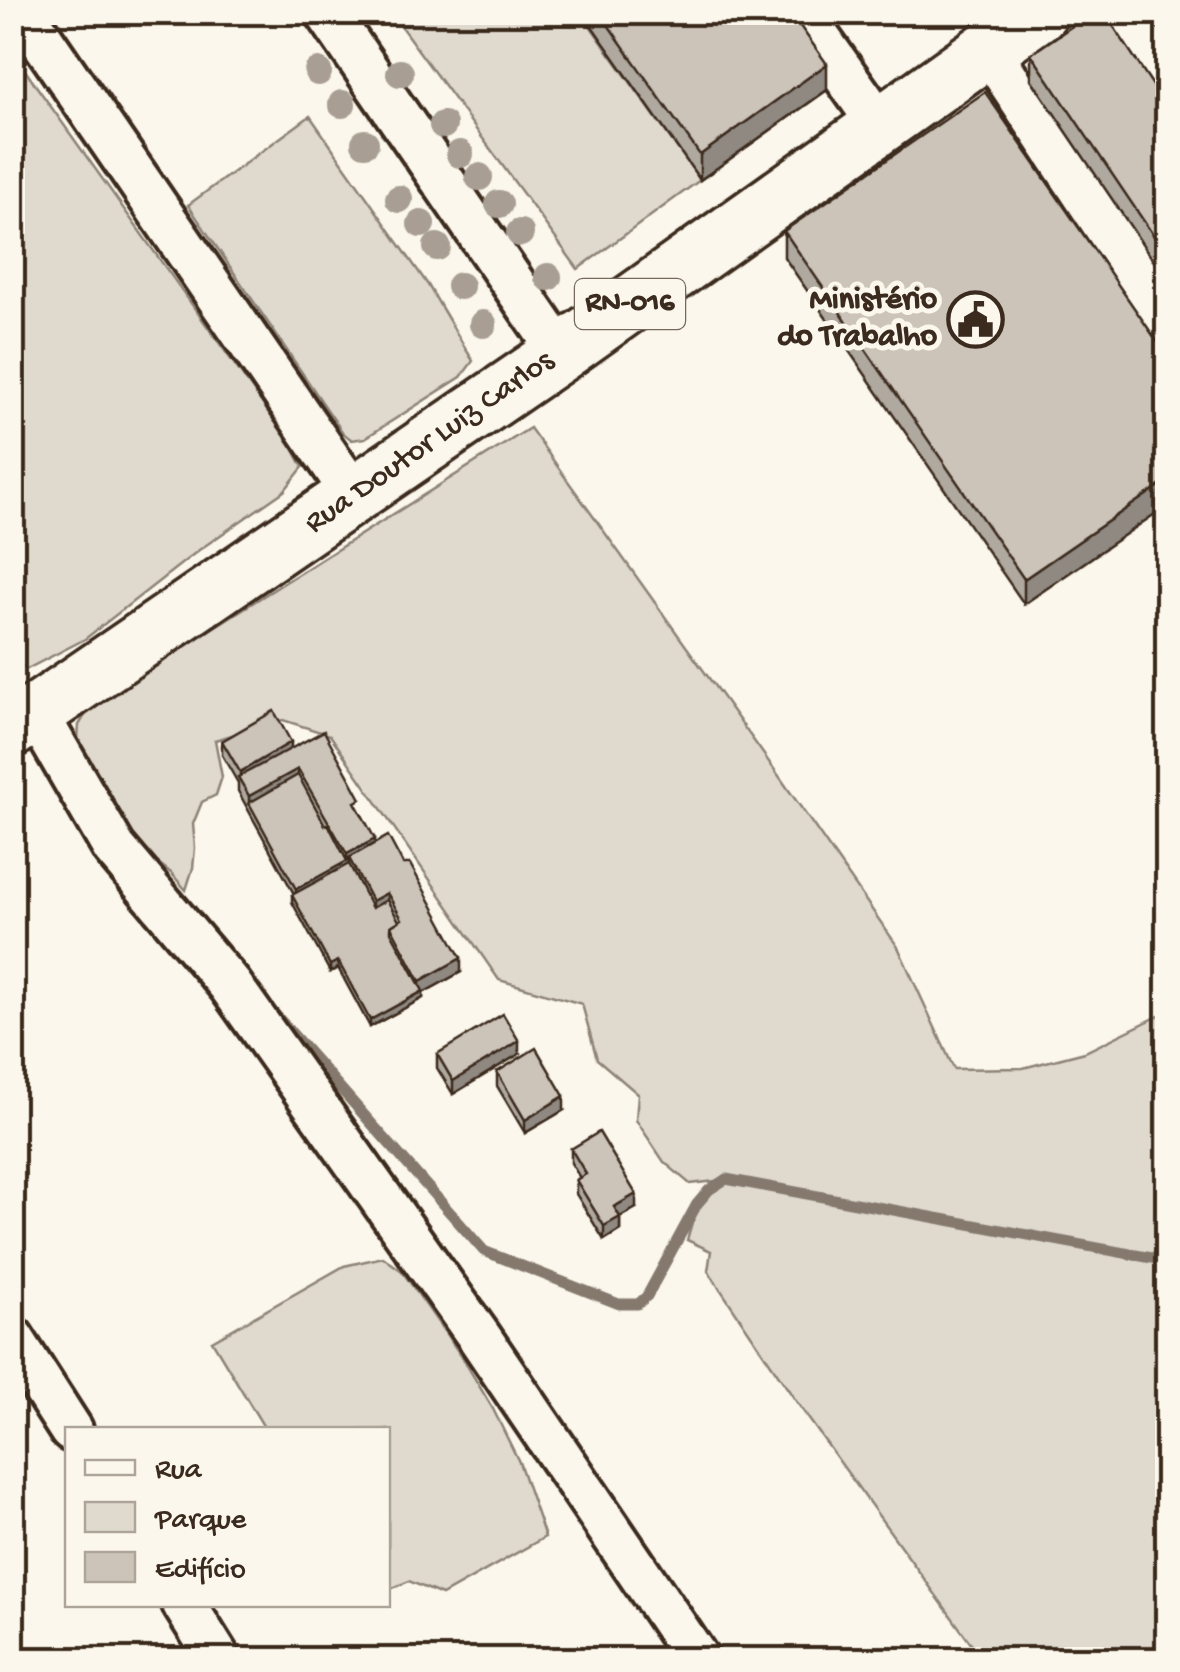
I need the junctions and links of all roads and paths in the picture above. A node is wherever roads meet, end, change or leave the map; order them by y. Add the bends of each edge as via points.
1 (23, 12) edge
2 (327, 12) edge
3 (800, 12) edge
4 (1040, 12) edge
5 (1120, 12) edge
6 (988, 49) junction
7 (1168, 80) edge
8 (880, 125) junction
9 (1168, 321) edge
10 (561, 353) junction
11 (354, 495) junction
12 (24, 721) edge
13 (12, 1338) edge
14 (69, 1427) edge
15 (186, 1607) edge
16 (219, 1660) edge
17 (698, 1660) edge

1 - 11 street
2 - 10 street
3 - 8 street
4 - 6 main road, Rua Doutor Luiz Carlos / RN-016
5 - 7 street
6 - 8 main road, Rua Doutor Luiz Carlos / RN-016
6 - 9 street
8 - 10 main road, Rua Doutor Luiz Carlos / RN-016
10 - 11 main road, Rua Doutor Luiz Carlos / RN-016
11 - 12 main road, Rua Doutor Luiz Carlos / RN-016
12 - 17 street via 114,848 230,985
13 - 14 street
15 - 16 street

